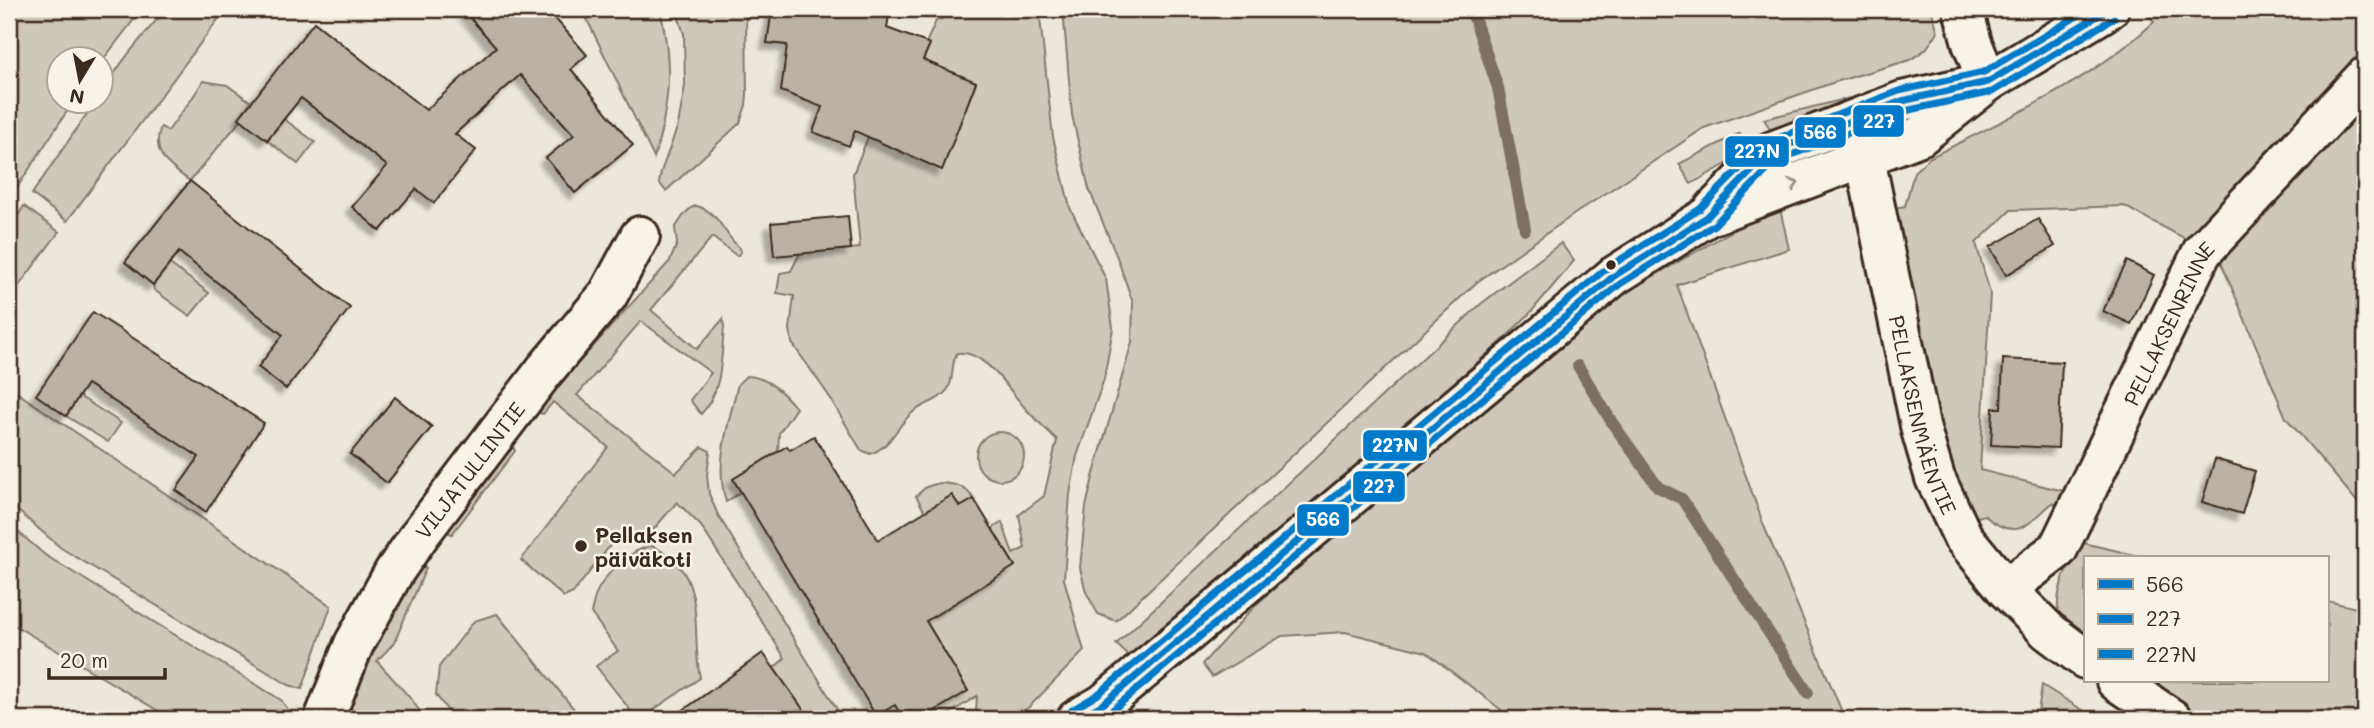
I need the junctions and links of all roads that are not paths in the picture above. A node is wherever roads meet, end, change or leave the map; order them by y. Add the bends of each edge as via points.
1 (1963, 9) edge
2 (2109, 9) edge
3 (2365, 77) edge
4 (1988, 82) junction
5 (1850, 121) junction
6 (1865, 158) junction
7 (1707, 217) junction
8 (640, 236) dead end
9 (2006, 589) junction
10 (2084, 658) edge
11 (2117, 682) edge
12 (1100, 714) edge
13 (324, 719) edge
14 (2172, 719) edge

1 - 4 street
2 - 4 street
3 - 9 street, PELLAKSENRINNE via 2202,252 2058,549
4 - 5 street via 1902,101
4 - 6 street via 1920,136
5 - 6 street, PELLAKSENMÄENTIE
5 - 7 street via 1770,152
7 -> 6 street
6 - 9 street, PELLAKSENMÄENTIE via 1935,478 1963,537
7 - 12 street via 1614,276
8 - 13 street, VILJATULLINTIE via 608,295 545,370 394,572 354,644
9 - 10 street, PELLAKSENMÄENTIE via 2048,631
11 - 14 street

